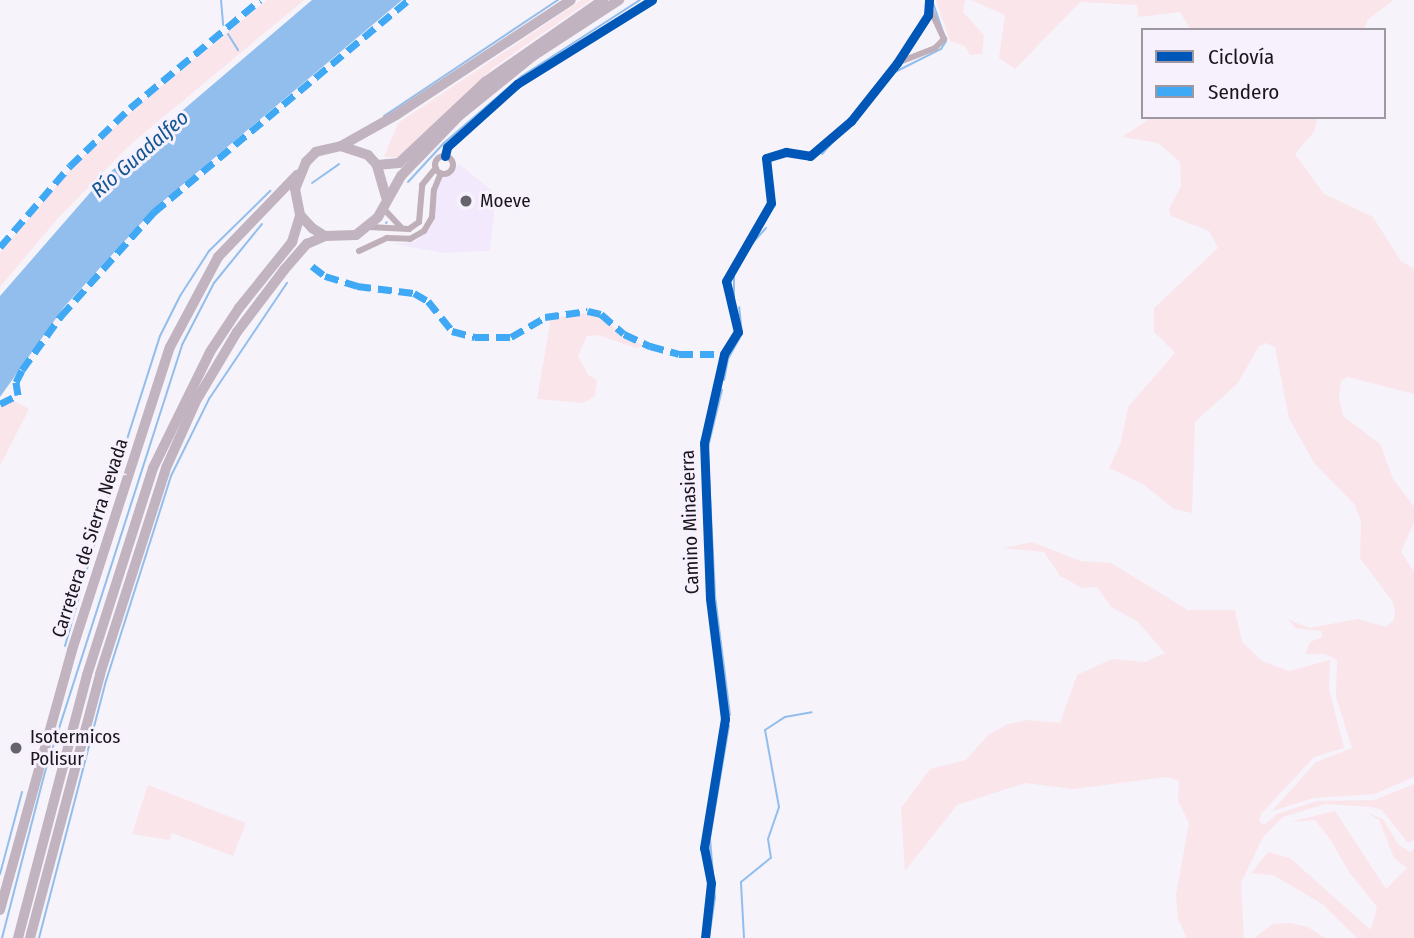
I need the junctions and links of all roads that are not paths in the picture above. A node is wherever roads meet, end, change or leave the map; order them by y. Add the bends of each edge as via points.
1 (572, 0) edge
2 (603, 0) edge
3 (619, 0) edge
4 (652, 0) edge
5 (929, 4) edge
6 (897, 63) junction
7 (396, 115) junction
8 (341, 146) junction
9 (368, 155) junction
10 (445, 156) junction
11 (377, 165) junction
12 (438, 170) junction
13 (297, 175) junction
14 (296, 203) junction
15 (384, 203) junction
16 (268, 204) junction
17 (300, 215) junction
18 (369, 227) junction
19 (402, 229) junction
20 (325, 236) junction
21 (359, 251) dead end
22 (0, 910) edge
23 (19, 938) edge
24 (30, 938) edge
25 (705, 938) edge

1 - 7 highway
2 - 11 highway via 485,82 399,163
3 - 15 highway via 497,83 424,150
4 - 10 street via 517,84 447,148
5 - 6 street, Camino Minasierra
5 - 6 street via 944,38 935,48
6 - 25 street, Camino Minasierra via 851,121 818,151 810,156 786,152 766,158 771,203 726,281 738,332 724,354 704,443 710,598 725,719 704,848 711,883
7 - 8 highway
7 - 9 highway via 370,139
8 - 9 highway
8 - 13 highway via 316,152
9 - 11 highway
10 - 12 street via 437,160
10 - 12 street via 452,167
11 - 15 highway
12 - 19 street via 422,185 419,222
12 - 21 street via 432,217 424,231 410,239 387,238
13 - 14 highway
13 - 16 highway, Carretera de Sierra Nevada
14 - 16 highway via 281,199
14 - 17 highway
15 - 18 highway
15 - 19 street
16 - 22 highway, Carretera de Sierra Nevada via 218,257 170,347 57,699
17 - 20 highway
17 - 23 highway via 292,242 210,352 153,468 87,675
18 - 19 street
18 - 20 highway via 356,235
20 - 24 highway via 307,244 237,332 196,401 166,468 100,674

